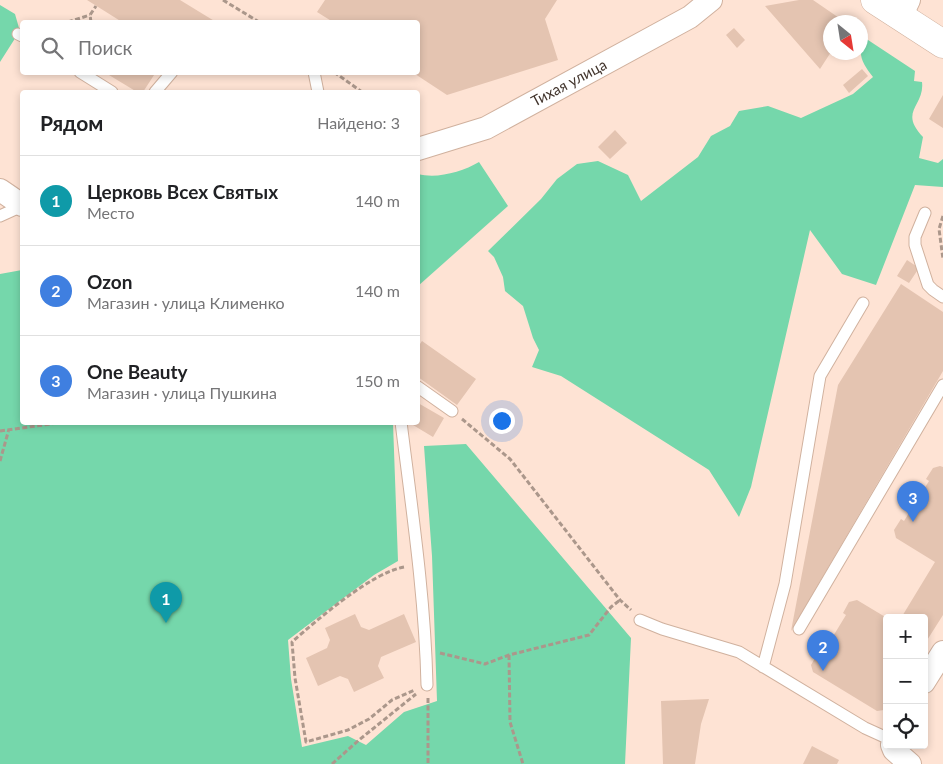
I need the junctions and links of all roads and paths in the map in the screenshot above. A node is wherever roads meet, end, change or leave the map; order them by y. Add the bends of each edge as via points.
1 (223, 0) edge
2 (712, 0) edge
3 (875, 0) edge
4 (96, 6) dead end
5 (905, 8) edge
6 (90, 16) junction
7 (75, 20) edge
8 (91, 20) edge
9 (256, 20) edge
10 (943, 44) edge
11 (85, 75) edge
12 (169, 75) edge
13 (315, 75) edge
14 (338, 75) edge
15 (109, 90) edge
16 (157, 90) edge
17 (318, 90) edge
18 (359, 90) edge
19 (420, 147) edge
20 (0, 190) edge
21 (20, 205) edge
22 (20, 207) edge
23 (925, 212) dead end
24 (0, 216) edge
25 (943, 216) edge
26 (943, 259) edge
27 (943, 297) edge
28 (863, 303) dead end
29 (943, 384) edge
30 (420, 388) edge
31 (452, 411) joint
32 (41, 425) edge
33 (401, 425) edge
34 (9, 429) junction
35 (0, 431) edge
36 (0, 462) edge
37 (419, 564) junction
38 (620, 600) junction
39 (640, 620) joint
40 (799, 629) dead end
41 (426, 652) junction
42 (943, 652) edge
43 (509, 655) junction
44 (762, 667) junction
45 (928, 676) edge
46 (427, 685) junction
47 (883, 736) edge
48 (894, 749) edge
49 (332, 764) edge
50 (428, 764) edge
51 (523, 764) edge
52 (910, 764) edge

1 - 9 path
2 - 19 street, Тихая улица via 690,17 486,128
3 - 5 main road
4 - 6 path
5 - 10 main road
6 - 7 path
6 - 8 path
11 - 15 lane
12 - 16 lane
13 - 17 lane
14 - 18 path
20 - 21 street
22 - 24 lane
23 - 27 lane via 915,245 928,285
25 - 26 path via 939,228
28 - 44 lane via 820,376 785,584
29 - 40 lane
30 - 31 lane
31 - 38 path via 510,459
32 - 34 path
33 - 37 lane
34 - 35 path
34 - 36 path
37 - 41 lane
37 - 46 path via 396,568 376,578 292,642 306,742 348,730 369,719 392,700
38 - 39 path
38 - 43 path via 589,635
39 - 44 lane via 662,630 740,652
41 - 43 path via 485,664
41 - 46 lane
42 - 45 street
43 - 51 path via 510,722
44 - 47 lane
46 - 49 path
46 - 50 path
48 - 52 street

